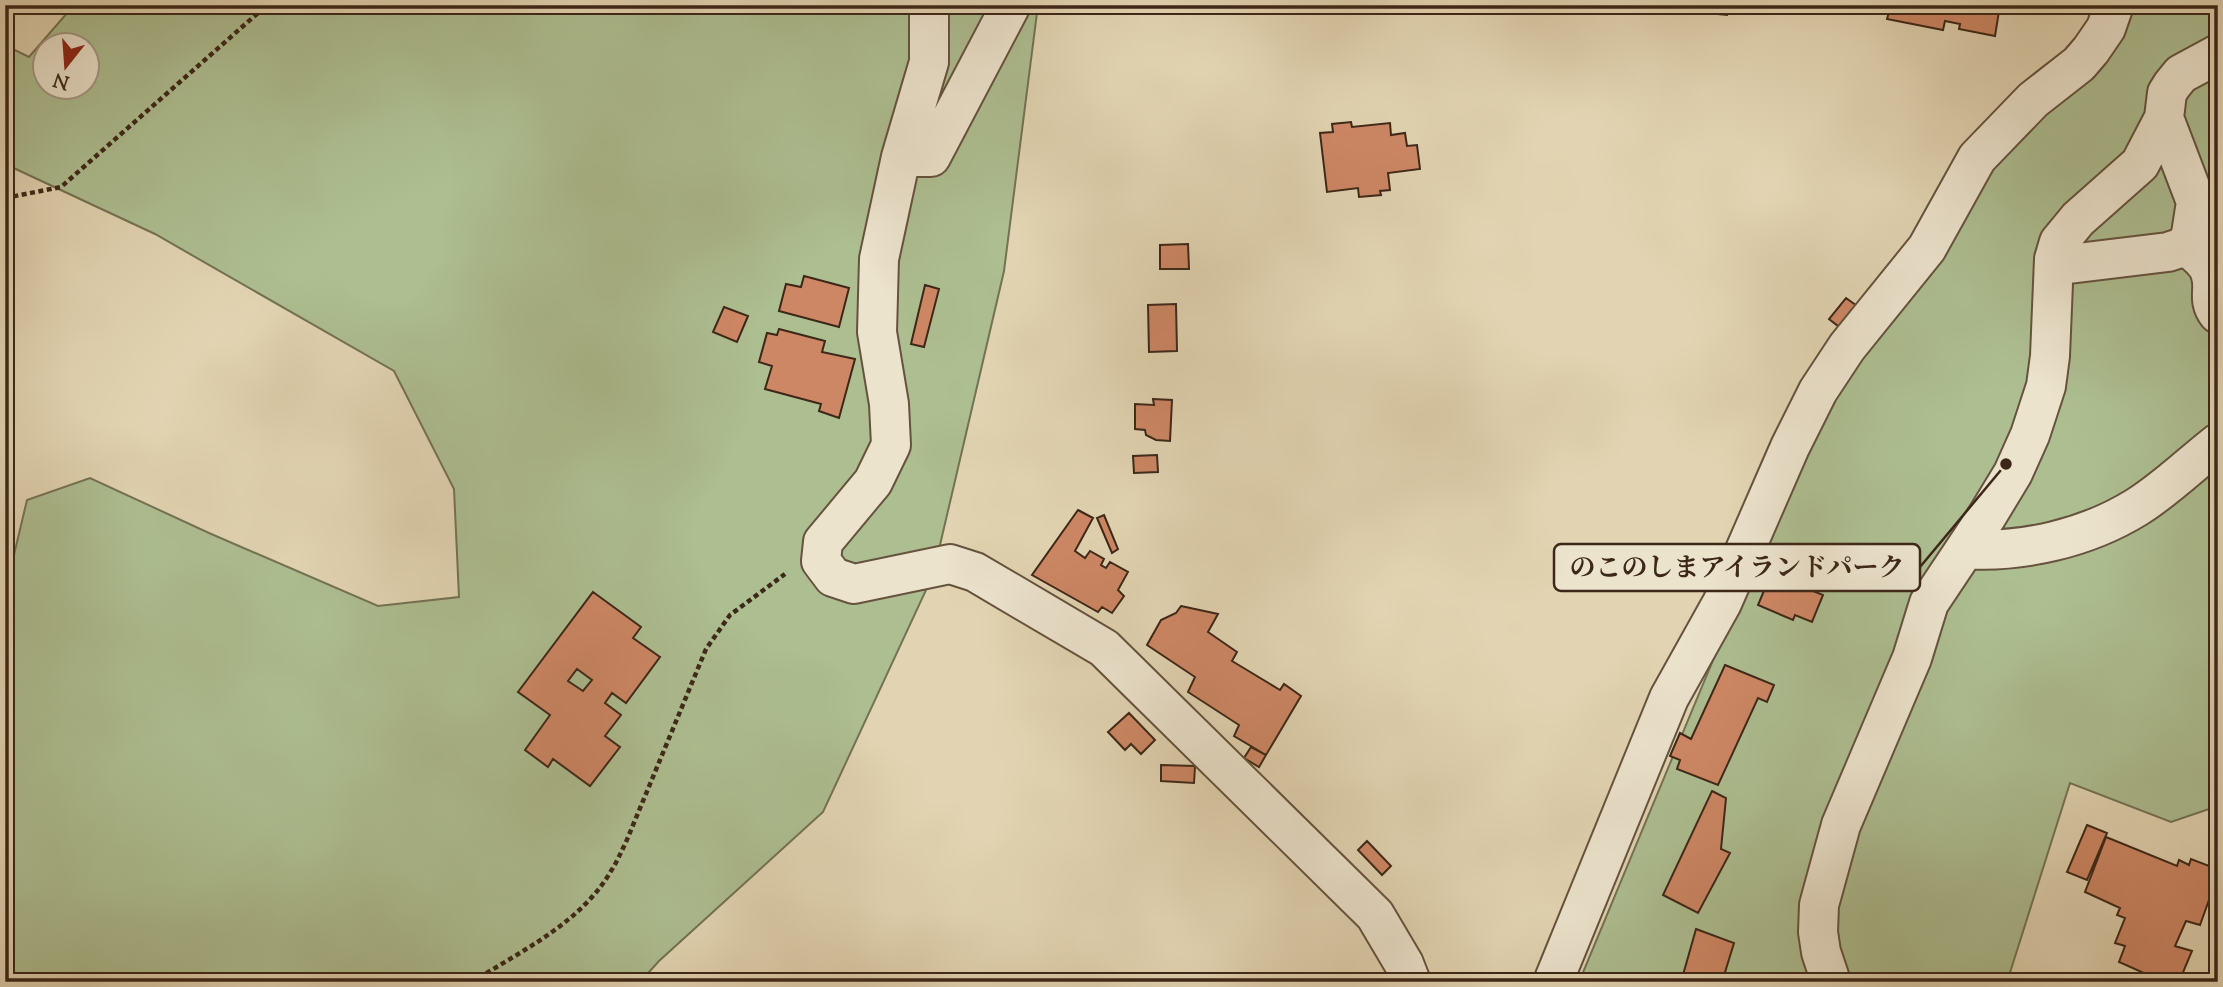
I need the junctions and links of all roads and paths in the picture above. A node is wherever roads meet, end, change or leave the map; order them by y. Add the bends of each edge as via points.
1 (267, 5) edge
2 (929, 5) edge
3 (1011, 5) edge
4 (2114, 5) edge
5 (2218, 54) edge
6 (2164, 118) junction
7 (901, 157) junction
8 (5, 198) edge
9 (2186, 246) junction
10 (2054, 260) junction
11 (2218, 314) edge
12 (2218, 443) edge
13 (823, 542) junction
14 (1965, 549) junction
15 (472, 982) edge
16 (1411, 982) edge
17 (1553, 982) edge
18 (1831, 982) edge

1 - 8 path via 61,187
2 - 7 street via 929,62
3 - 7 street via 931,157
4 - 17 street via 2106,28 2079,64 2033,100 1977,158 1927,248 1847,347 1818,391 1722,603 1669,698
5 - 6 street via 2172,85
6 - 9 street via 2196,202
6 - 10 street via 2140,164 2078,219 2059,242
7 - 13 street via 879,259 877,332 891,445 873,482
9 - 10 street via 2069,264
9 - 11 street via 2211,272 2210,298
10 - 14 street via 2046,386 2013,473
12 - 14 street via 2137,506 2103,525 2012,548
13 - 15 path via 730,615 706,649 626,842 589,900 553,932
13 - 16 street via 821,561 834,577 854,584 950,565 975,572 1104,648 1375,915
14 - 18 street via 1929,603 1912,658 1841,825 1819,905 1821,952

